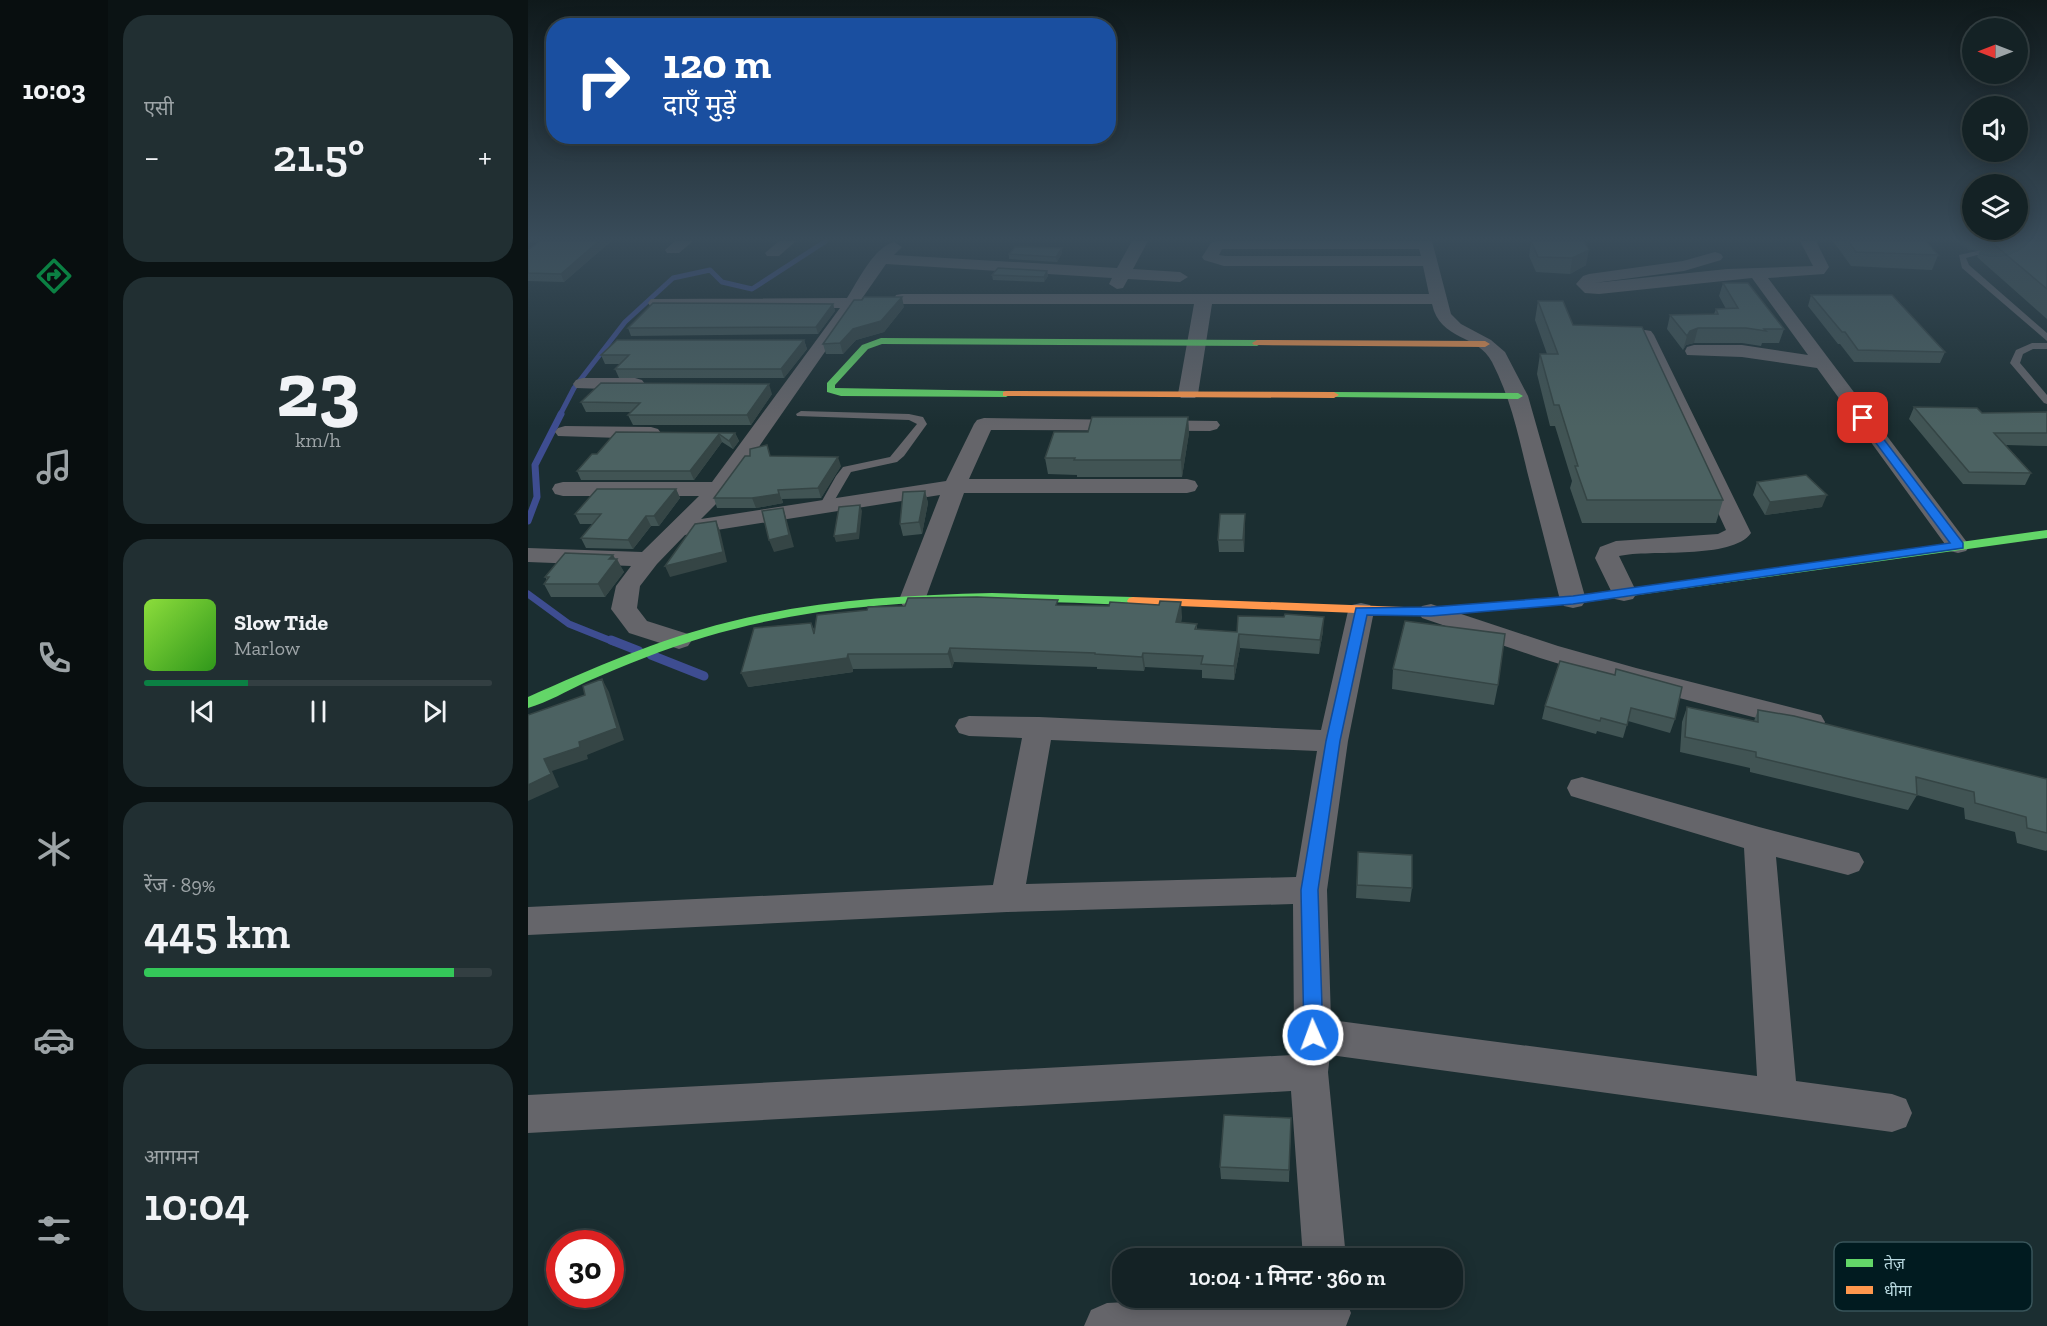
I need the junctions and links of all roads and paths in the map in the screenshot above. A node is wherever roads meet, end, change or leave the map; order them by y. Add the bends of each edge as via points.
1 (657, 303) edge
2 (852, 303) joint
3 (1203, 303) edge
4 (1440, 303) edge
5 (1778, 303) edge
6 (2007, 303) edge
7 (1644, 333) edge
8 (2047, 338) edge
9 (801, 341) edge
10 (825, 341) junction
11 (1197, 343) junction
12 (1485, 344) junction
13 (2047, 346) edge
14 (1694, 351) dead end
15 (1822, 363) junction
16 (583, 384) dead end
17 (653, 384) edge
18 (769, 385) edge
19 (792, 386) junction
20 (991, 393) junction
21 (1188, 394) junction
22 (1518, 396) junction
23 (2047, 401) edge
24 (801, 414) dead end
25 (979, 418) dead end
26 (1210, 424) dead end
27 (565, 432) dead end
28 (667, 433) edge
29 (735, 433) edge
30 (758, 433) junction
31 (955, 486) junction
32 (1186, 486) dead end
33 (562, 489) dead end
34 (718, 489) junction
35 (824, 508) junction
36 (675, 529) junction
37 (2047, 534) edge
38 (1958, 546) junction
39 (528, 555) edge
40 (648, 559) junction
41 (1624, 593) junction
42 (912, 600) junction
43 (1573, 600) junction
44 (1361, 611) junction
45 (1431, 612) junction
46 (668, 644) junction
47 (528, 703) edge
48 (969, 726) dead end
49 (1039, 727) junction
50 (1841, 730) edge
51 (1333, 741) junction
52 (1582, 788) dead end
53 (1759, 840) junction
54 (1848, 862) dead end
55 (1310, 890) junction
56 (1006, 898) junction
57 (528, 921) edge
58 (1313, 1035) junction
59 (1309, 1072) junction
60 (1778, 1098) junction
61 (1892, 1113) dead end
62 (528, 1114) edge
63 (1324, 1248) edge
64 (1329, 1312) edge
65 (1107, 1326) edge

1 - 2 street
2 - 10 street
3 - 11 street
4 - 12 street via 1443,316 1455,328
5 - 15 street
6 - 8 lane
7 - 41 street via 1739,532 1723,541 1616,548 1608,552 1607,558
9 - 10 street
10 - 19 street
11 - 12 street
11 - 20 street via 880,341 865,347 830,385 830,390 841,393
11 - 21 street
12 - 22 street via 1498,356
13 - 23 lane via 2032,346 2019,352 2015,363
14 - 15 street via 1742,351
15 - 38 street
16 - 17 street
18 - 19 street
19 - 30 street
20 - 21 street
20 - 25 street
21 - 22 street
22 - 43 street
24 - 35 lane via 909,417 922,424 893,460 847,469
26 - 31 street via 984,424
27 - 28 street
29 - 30 street
30 - 34 street
31 - 32 street
31 - 35 street
31 - 42 street
33 - 34 street
34 - 36 street
35 - 36 street
36 - 40 street
37 - 38 street
38 - 41 street
39 - 40 street
40 - 46 street via 628,586 624,609 638,627
41 - 43 street
42 - 44 street via 1041,597
42 - 46 street via 756,618
43 - 45 street
44 - 45 street
44 - 51 street
45 - 50 street via 1635,677
46 - 47 street
48 - 49 street
49 - 51 street
49 - 56 street
51 - 55 street
52 - 53 street
53 - 54 street
53 - 60 street
55 - 56 street
55 - 58 street
56 - 57 street
58 - 59 street
58 - 60 street
59 - 62 street
59 - 63 street
60 - 61 street
64 - 65 street

